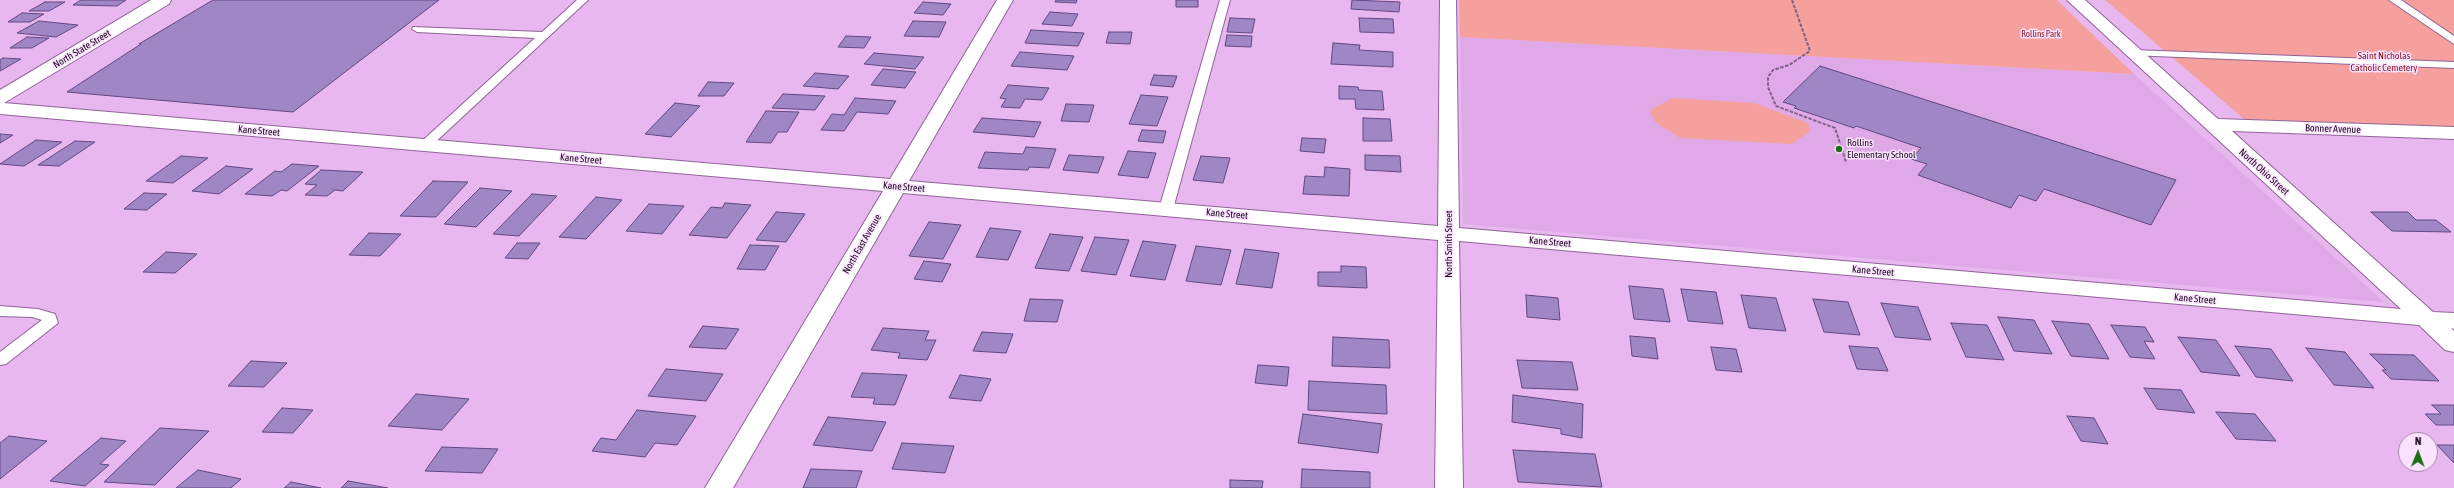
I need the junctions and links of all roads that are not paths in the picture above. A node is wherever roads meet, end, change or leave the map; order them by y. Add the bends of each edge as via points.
1 (164, 0) edge
2 (583, 0) edge
3 (1005, 0) edge
4 (1226, 0) edge
5 (1448, 0) edge
6 (2074, 0) edge
7 (2394, 0) edge
8 (417, 29) dead end
9 (544, 35) junction
10 (2454, 41) edge
11 (2133, 53) junction
12 (2454, 65) edge
13 (0, 98) edge
14 (0, 108) edge
15 (2212, 125) junction
16 (2454, 133) edge
17 (425, 145) junction
18 (896, 186) junction
19 (1166, 209) junction
20 (1449, 233) junction
21 (0, 311) edge
22 (2427, 319) junction
23 (2454, 321) edge
24 (2454, 344) edge
25 (0, 360) edge
26 (719, 488) edge
27 (1449, 488) edge

1 - 13 street, North State Street
2 - 9 lane
3 - 18 street, North East Avenue
4 - 19 lane
5 - 20 street, North Smith Street
6 - 11 street, North Ohio Street
7 - 10 lane
8 - 9 lane
9 - 17 lane
11 - 12 lane
11 - 15 street, North Ohio Street
14 - 17 street, Kane Street
15 - 16 street, Bonner Avenue
15 - 22 street, North Ohio Street
17 - 18 street, Kane Street
18 - 19 street, Kane Street
18 - 26 street, North East Avenue
19 - 20 street, Kane Street
20 - 22 street, Kane Street
20 - 27 street, North Smith Street
21 - 25 lane via 33,312 50,317 50,323
22 - 23 street, Kane Street
22 - 24 street, North Ohio Street

